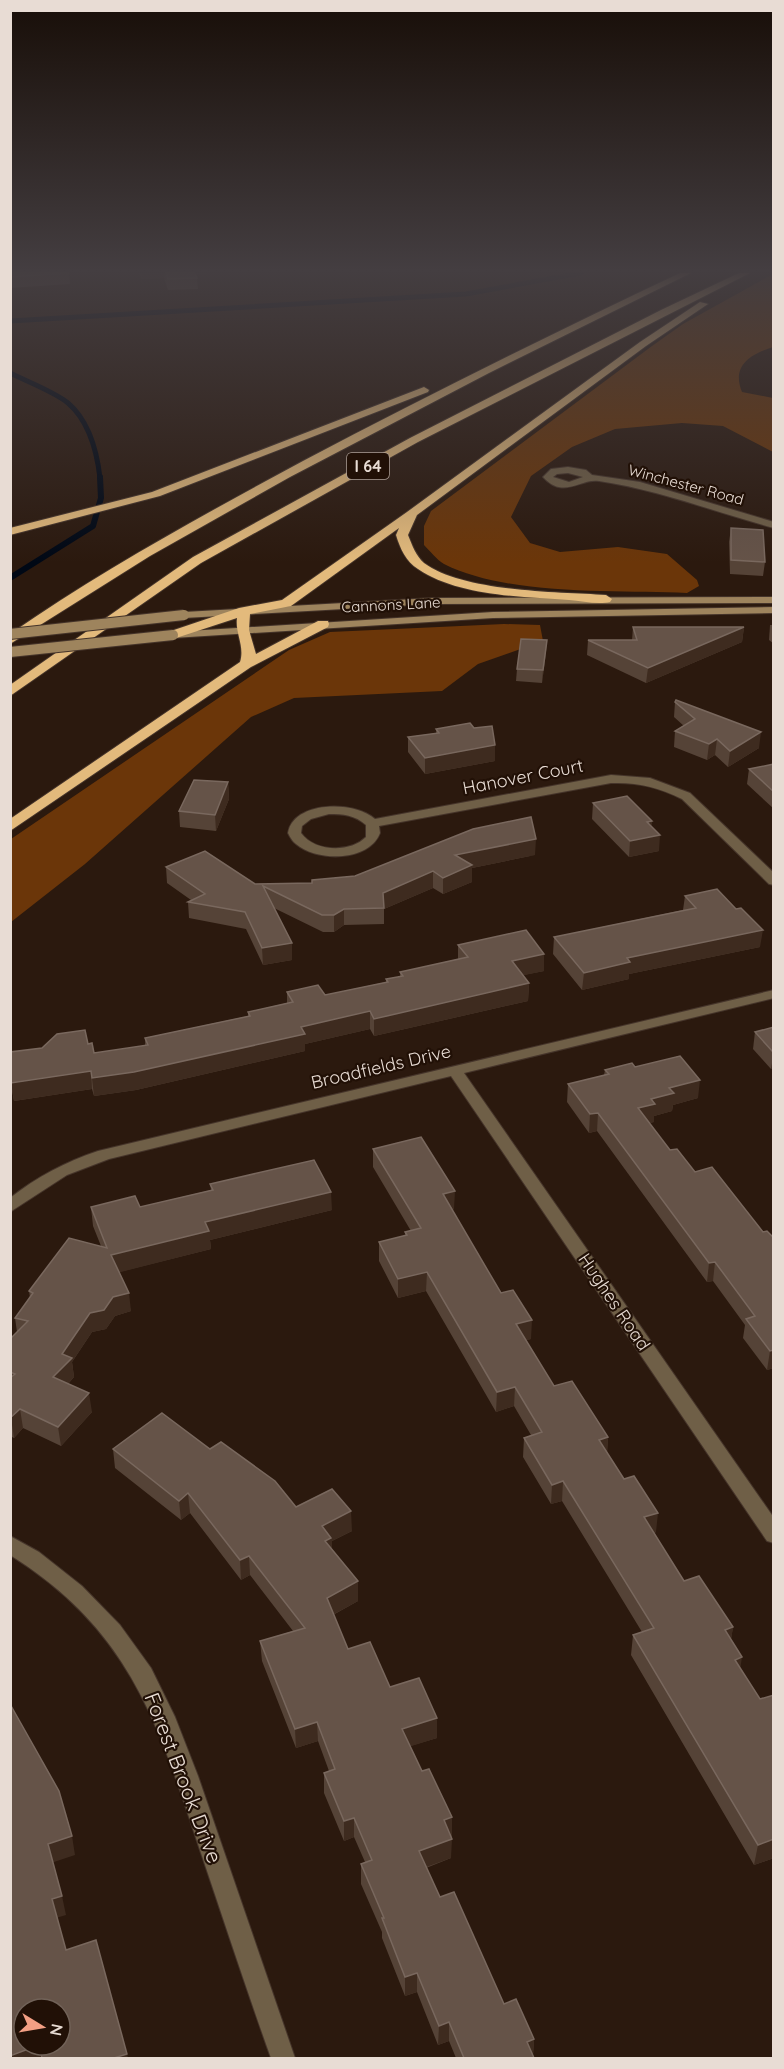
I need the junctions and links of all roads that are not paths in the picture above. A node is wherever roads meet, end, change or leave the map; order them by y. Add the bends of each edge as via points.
1 (474, 370) edge
2 (488, 370) edge
3 (552, 370) edge
4 (608, 370) edge
5 (590, 477) dead end
6 (412, 513) junction
7 (774, 525) edge
8 (10, 532) edge
9 (610, 599) junction
10 (774, 600) edge
11 (774, 610) edge
12 (244, 611) junction
13 (617, 612) junction
14 (323, 624) junction
15 (242, 630) junction
16 (10, 634) edge
17 (173, 634) junction
18 (10, 640) edge
19 (10, 652) edge
20 (246, 664) junction
21 (10, 692) edge
22 (374, 824) junction
23 (10, 826) edge
24 (774, 881) edge
25 (774, 994) edge
26 (455, 1070) junction
27 (10, 1207) edge
28 (774, 1535) edge
29 (10, 1544) edge
30 (283, 2058) edge

1 - 8 highway via 156,494
2 - 18 highway, I 64 via 128,562
3 - 21 highway, I 64 via 414,440 197,560
4 - 6 highway
5 - 7 street, Winchester Road via 637,484
6 - 9 highway via 402,535 407,550 422,567 494,590
6 - 12 highway via 286,603
9 - 10 main road, Cannons Lane
9 - 12 main road, Cannons Lane via 434,601
9 - 13 main road
11 - 13 main road, Cannons Lane
12 - 15 highway
12 - 16 main road, Cannons Lane, bridge
12 - 17 highway
13 - 14 main road, Cannons Lane
14 - 15 main road, Cannons Lane
14 - 20 highway
15 - 17 main road, Cannons Lane
15 - 20 highway via 250,651
17 - 19 main road, Cannons Lane, bridge
20 - 23 highway
22 - 22 street via 356,813 328,810 304,817 293,831 301,844 335,852 369,843 376,830
22 - 24 street, Hanover Court via 611,779 641,779 678,792
25 - 26 street, Broadfields Drive
26 - 27 street, Broadfields Drive via 84,1160 36,1185
26 - 28 street, Hughes Road
29 - 30 street, Forest Brook Drive via 62,1581 97,1614 129,1653 154,1697 184,1769

